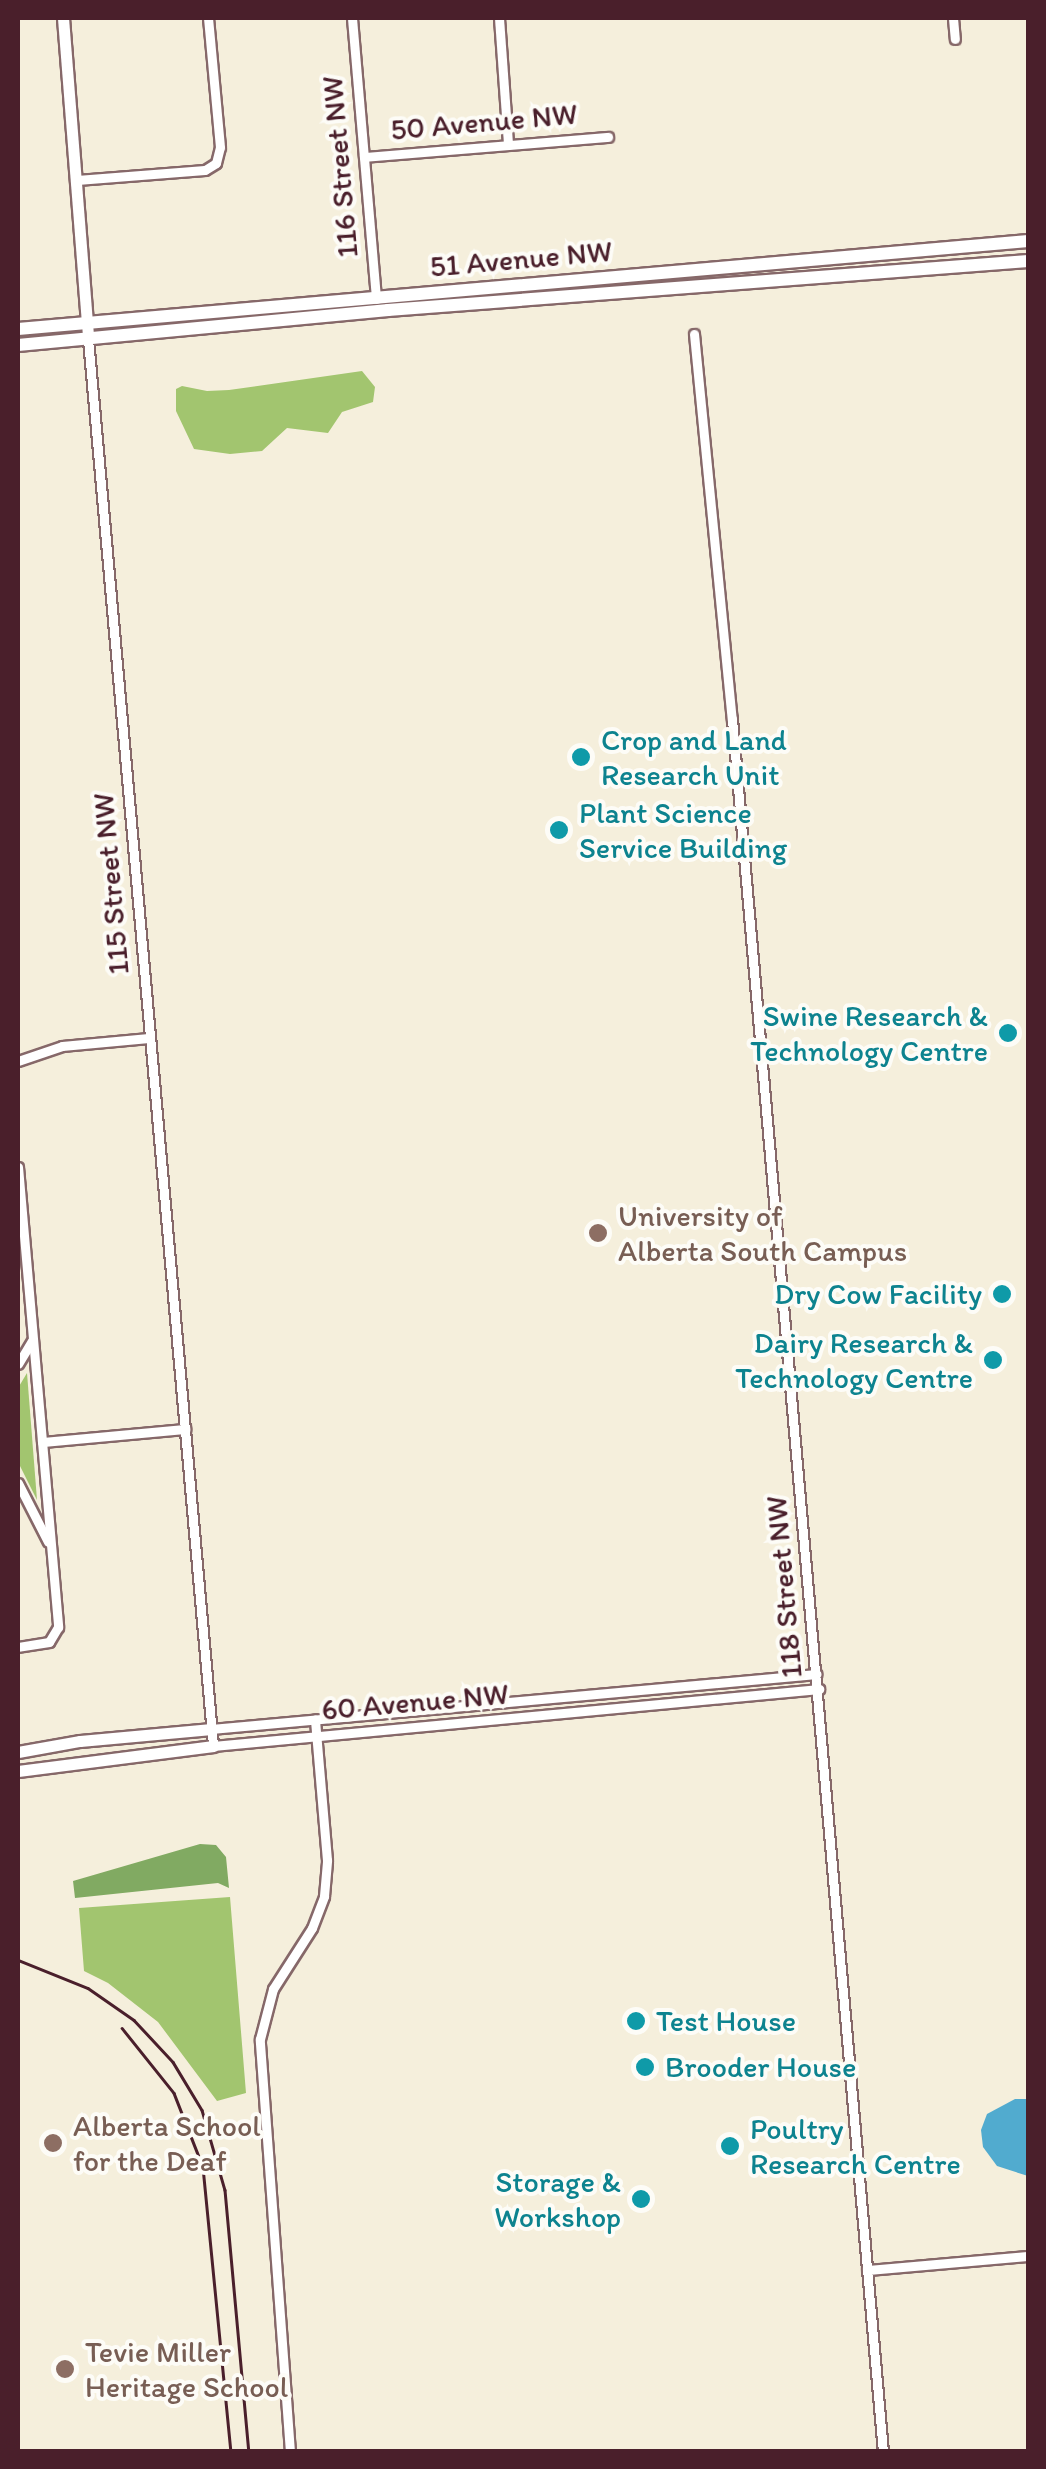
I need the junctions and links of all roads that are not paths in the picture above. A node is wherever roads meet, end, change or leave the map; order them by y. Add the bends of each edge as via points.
1 (63, 18) edge
2 (208, 18) edge
3 (352, 18) edge
4 (499, 18) edge
5 (953, 18) edge
6 (955, 39) dead end
7 (608, 137) dead end
8 (508, 145) junction
9 (364, 157) junction
10 (77, 180) junction
11 (1028, 242) edge
12 (1028, 261) edge
13 (376, 296) junction
14 (377, 312) junction
15 (89, 323) junction
16 (18, 328) edge
17 (694, 334) dead end
18 (88, 339) junction
19 (18, 345) edge
20 (149, 1038) junction
21 (18, 1061) edge
22 (18, 1167) edge
23 (32, 1340) junction
24 (18, 1364) edge
25 (185, 1429) junction
26 (42, 1442) junction
27 (18, 1483) edge
28 (52, 1548) junction
29 (18, 1648) edge
30 (817, 1674) junction
31 (819, 1690) junction
32 (315, 1720) junction
33 (211, 1730) junction
34 (316, 1737) junction
35 (212, 1746) junction
36 (18, 1752) edge
37 (18, 1771) edge
38 (1028, 2256) edge
39 (867, 2270) junction
40 (290, 2452) edge
41 (883, 2452) edge

1 - 10 street, 115 Street NW
2 - 10 street via 216,163 205,170
3 - 9 street, 116 Street NW
4 - 8 street
5 - 6 street
7 - 8 street, 50 Avenue NW
8 - 9 street, 50 Avenue NW
9 - 13 street, 116 Street NW
10 - 15 street, 115 Street NW
11 - 13 main road, 51 Avenue NW
12 - 14 main road, 51 Avenue NW
13 - 14 street, 116 Street NW
13 - 15 main road, 51 Avenue NW
14 - 18 main road, 51 Avenue NW
15 - 16 main road, 51 Avenue NW
15 - 18 street, 115 Street NW
17 - 30 street, 118 Street NW
18 - 19 main road, 51 Avenue NW
18 - 20 street, 115 Street NW
20 - 21 street via 62,1046
20 - 25 street, 115 Street NW
22 - 23 street
23 - 24 street
23 - 26 street
25 - 26 street
25 - 33 street, 115 Street NW
26 - 28 street
27 - 28 street
28 - 29 street via 54,1638
30 - 31 street, 118 Street NW
30 - 32 street, 60 Avenue NW
31 - 34 street, 60 Avenue NW
31 - 39 street, 118 Street NW
32 - 33 street, 60 Avenue NW
32 - 34 street
33 - 35 street, 115 Street NW
33 - 36 street, 60 Avenue NW
34 - 35 street, 60 Avenue NW
34 - 40 street via 324,1896 273,1989 260,2039
35 - 37 street, 60 Avenue NW
38 - 39 street
39 - 41 street, 118 Street NW

